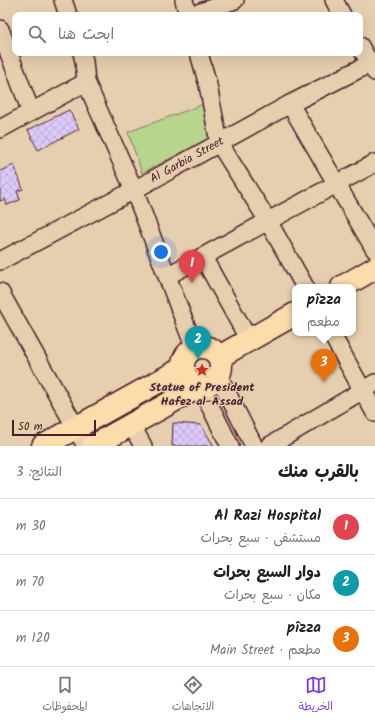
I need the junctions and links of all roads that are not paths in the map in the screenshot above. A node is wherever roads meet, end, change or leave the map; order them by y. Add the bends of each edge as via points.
1 (63, 0) edge
2 (184, 0) edge
3 (235, 0) edge
4 (334, 0) edge
5 (67, 12) edge
6 (187, 12) edge
7 (201, 12) edge
8 (340, 12) edge
9 (0, 29) edge
10 (363, 51) edge
11 (83, 56) edge
12 (200, 56) edge
13 (373, 66) edge
14 (86, 82) junction
15 (290, 104) junction
16 (31, 112) junction
17 (0, 129) edge
18 (219, 143) junction
19 (375, 163) edge
20 (337, 184) junction
21 (134, 190) junction
22 (268, 221) junction
23 (375, 250) edge
24 (202, 257) junction
25 (0, 261) edge
26 (375, 268) edge
27 (167, 276) junction
28 (303, 284) edge
29 (347, 284) edge
30 (0, 292) edge
31 (292, 316) edge
32 (332, 336) edge
33 (249, 340) junction
34 (195, 349) junction
35 (183, 368) junction
36 (213, 373) junction
37 (369, 387) edge
38 (375, 413) edge
39 (131, 424) junction
40 (81, 437) edge
41 (42, 446) edge
42 (93, 446) edge
43 (144, 446) edge
44 (230, 446) edge
45 (254, 446) edge
46 (269, 446) edge

1 - 5 street
2 - 6 street
3 - 7 street
4 - 8 street
9 - 16 street
10 - 13 street
11 - 14 street
12 - 18 street
13 - 15 street, Al Garbia Street
14 - 16 street
14 - 21 street
15 - 18 street, Al Garbia Street
15 - 20 street
16 - 17 street
18 - 21 street, Al Garbia Street
18 - 22 street
19 - 20 street
20 - 22 street
20 - 23 street
21 - 25 street, Al Garbia Street
21 - 27 street
22 - 24 street
22 - 28 street
24 - 27 street
24 - 33 street
26 - 29 highway
27 - 34 street
30 - 40 street
31 - 33 highway
32 - 37 street
33 - 36 highway
34 - 35 highway via 186,356
34 - 36 highway via 211,349
35 - 36 highway via 188,380 194,384
35 - 40 highway
36 - 39 highway
36 - 44 street
36 - 45 street
37 - 38 street
37 - 46 street
39 - 42 highway
39 - 43 street
40 - 41 highway

